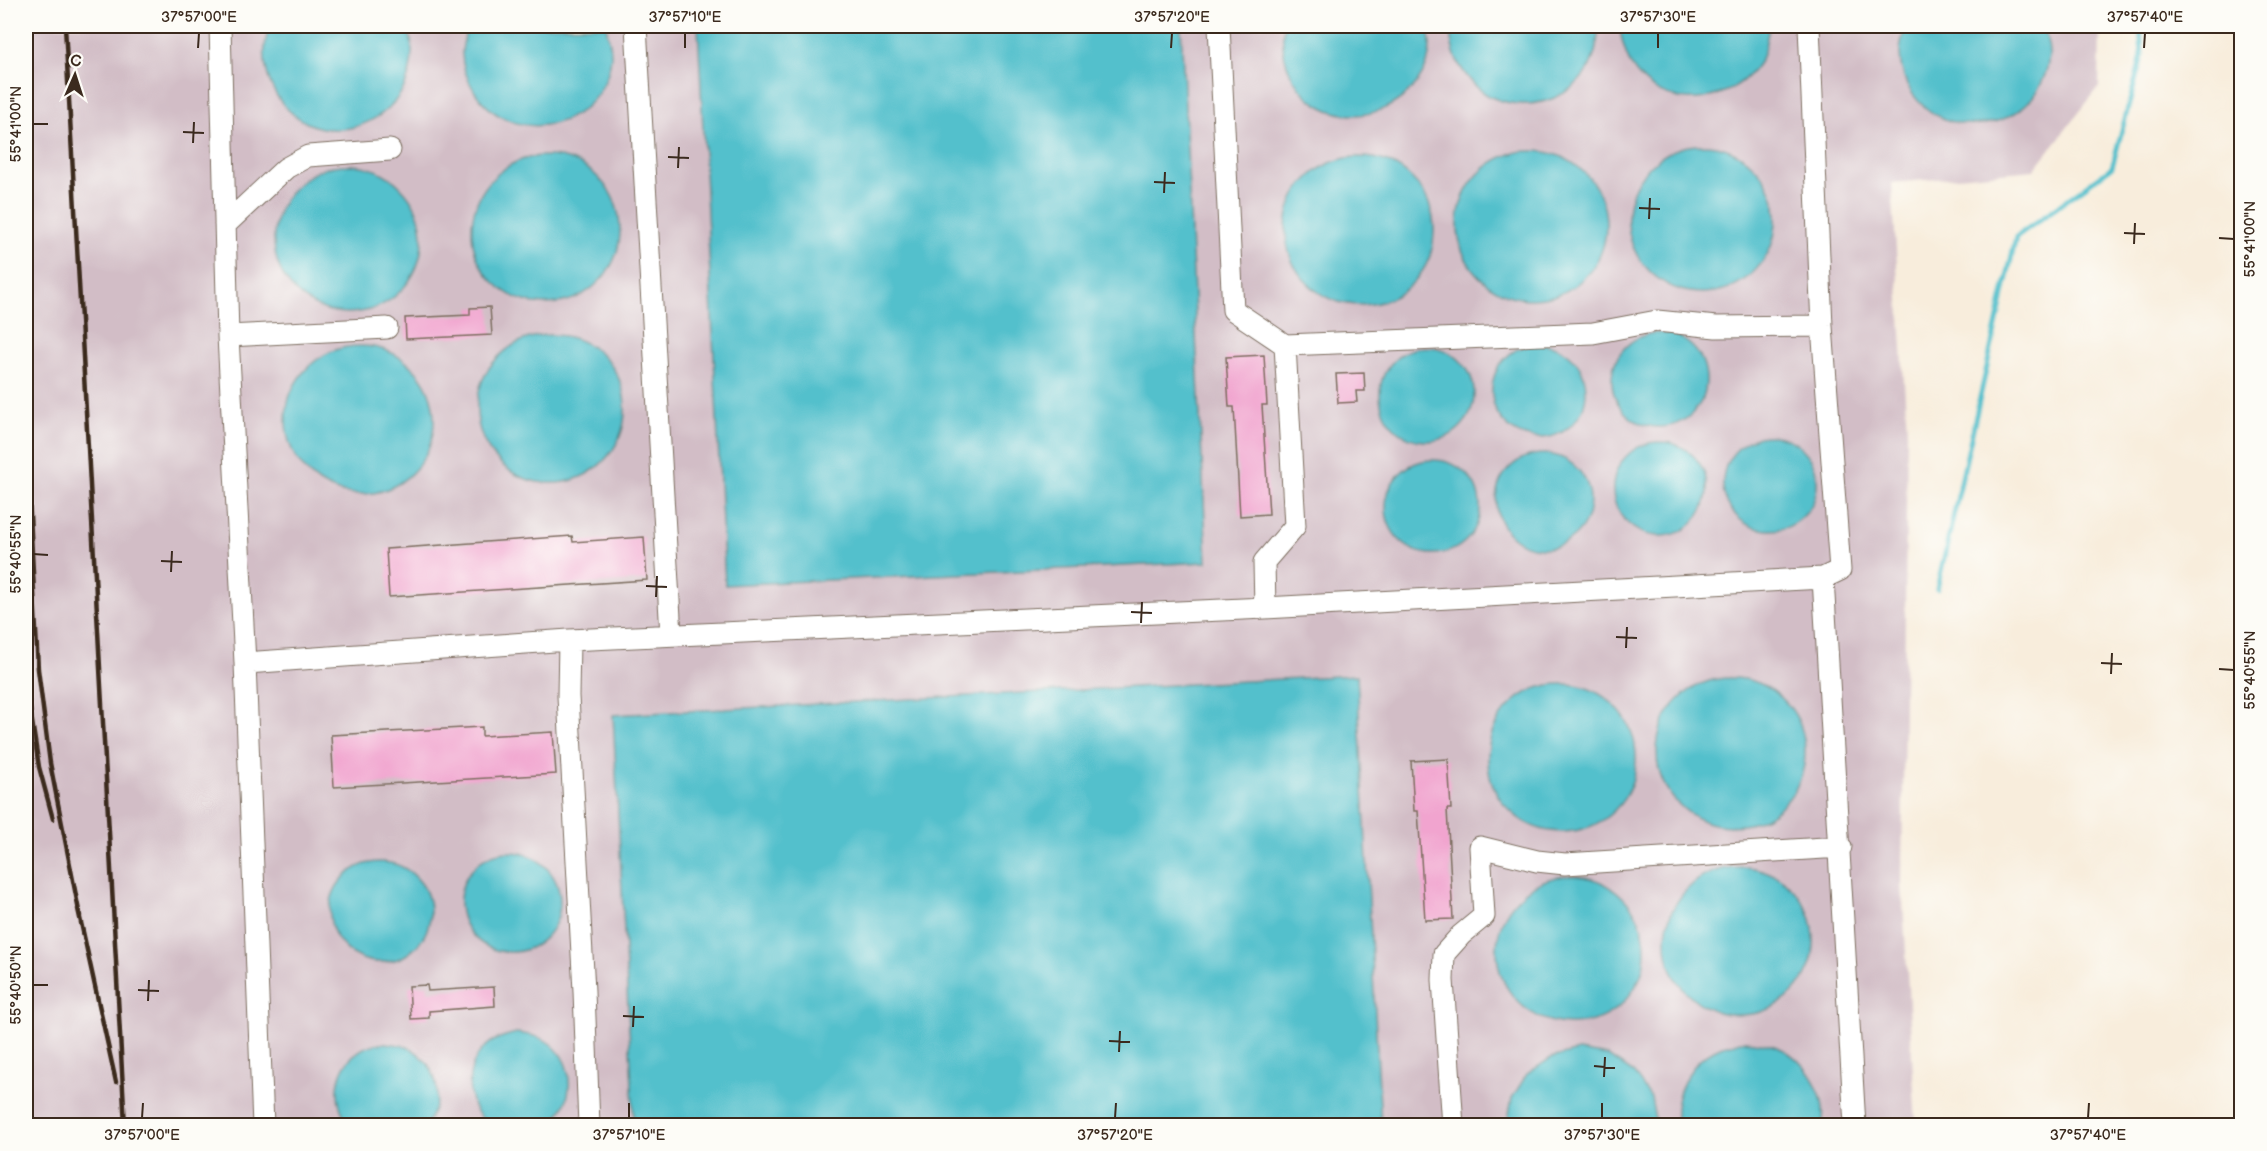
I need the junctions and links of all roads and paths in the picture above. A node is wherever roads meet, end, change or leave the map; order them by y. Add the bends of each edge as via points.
1 (220, 26) edge
2 (636, 26) edge
3 (1219, 26) edge
4 (1809, 26) edge
5 (390, 150) dead end
6 (225, 225) junction
7 (1822, 326) junction
8 (387, 328) dead end
9 (228, 336) junction
10 (1285, 345) junction
11 (1823, 578) junction
12 (1265, 608) junction
13 (671, 635) junction
14 (569, 640) junction
15 (245, 663) junction
16 (1840, 847) junction
17 (263, 1125) edge
18 (589, 1125) edge
19 (1453, 1125) edge
20 (1855, 1125) edge

1 - 6 lane
2 - 13 lane
3 - 10 lane via 1233,310
4 - 7 lane
5 - 6 lane via 308,156 286,168
6 - 9 lane
7 - 10 lane via 1716,327 1657,321 1593,333
7 - 11 lane via 1840,570
8 - 9 lane
9 - 15 lane
10 - 12 lane via 1295,526 1264,562
11 - 12 lane
11 - 16 lane
12 - 13 lane
13 - 14 lane
14 - 15 lane
14 - 18 lane via 568,696
15 - 17 lane
16 - 19 lane via 1565,864 1480,847 1484,916 1444,954
16 - 20 lane

